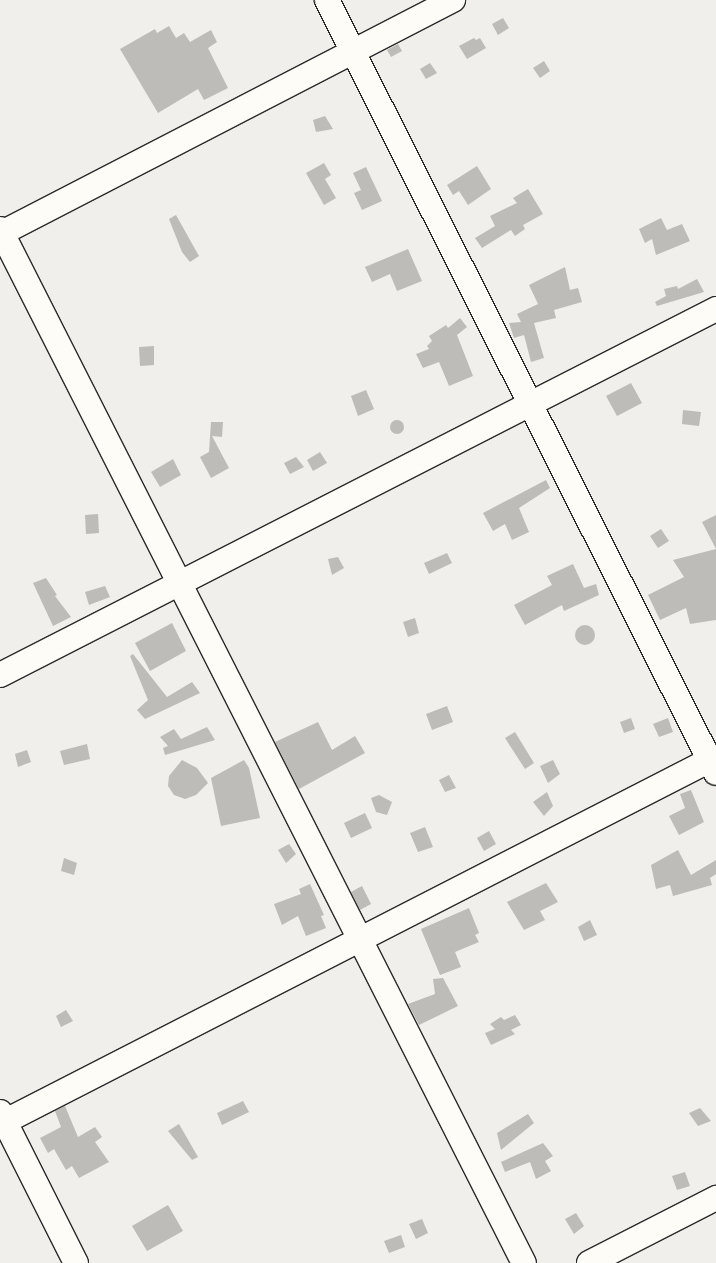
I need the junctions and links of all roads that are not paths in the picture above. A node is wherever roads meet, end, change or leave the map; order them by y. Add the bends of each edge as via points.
1 (327, 0) edge
2 (453, 0) edge
3 (353, 52) junction
4 (1, 232) edge
5 (716, 308) edge
6 (530, 404) junction
7 (179, 584) junction
8 (0, 676) edge
9 (714, 763) edge
10 (360, 940) junction
11 (2, 1119) edge
12 (716, 1198) edge
13 (76, 1263) edge
14 (524, 1263) edge
15 (589, 1263) edge

1 - 3 street
2 - 3 street
3 - 4 street
3 - 6 street
4 - 7 street
5 - 6 street
6 - 7 street
6 - 9 street
7 - 8 street
7 - 10 street
9 - 10 street
10 - 11 street
10 - 14 street
11 - 13 street
12 - 15 street

